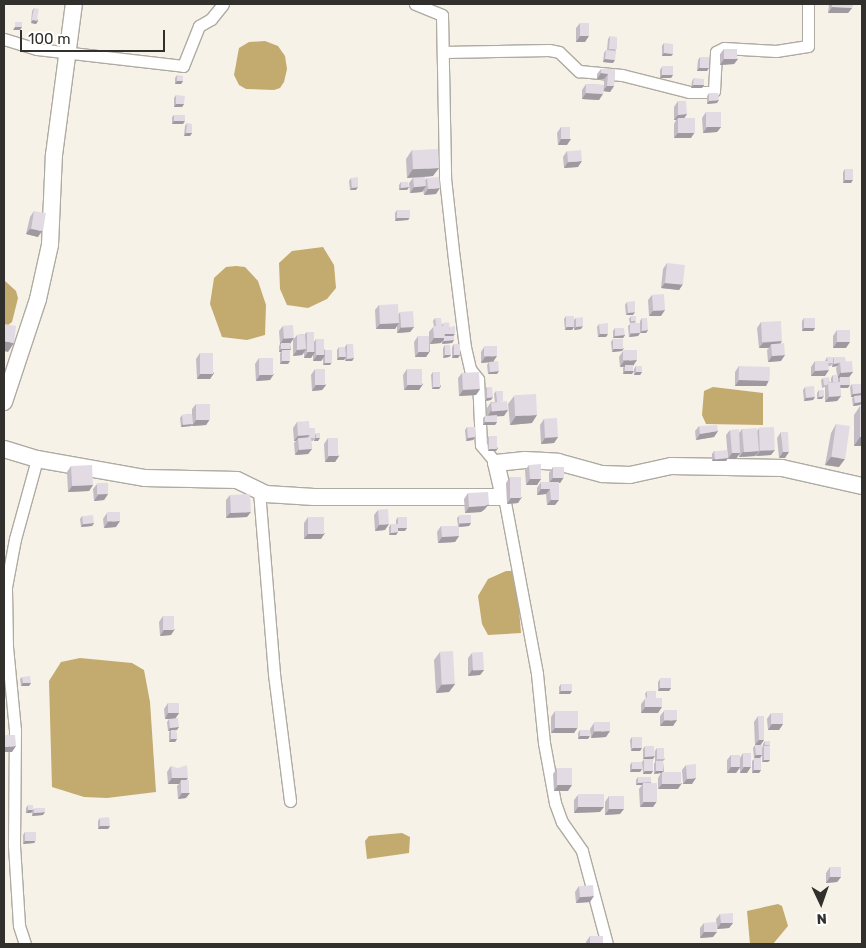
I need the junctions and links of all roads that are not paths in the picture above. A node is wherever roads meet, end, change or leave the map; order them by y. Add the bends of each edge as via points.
1 (74, 4) edge
2 (223, 4) edge
3 (415, 4) edge
4 (808, 4) edge
5 (4, 38) edge
6 (69, 52) junction
7 (444, 52) junction
8 (4, 402) edge
9 (4, 449) edge
10 (37, 460) junction
11 (496, 463) junction
12 (862, 486) edge
13 (259, 491) junction
14 (504, 497) junction
15 (290, 801) dead end
16 (25, 944) edge
17 (608, 944) edge

1 - 6 street
2 - 6 street via 211,19 199,26 183,66
3 - 7 street via 442,15
4 - 7 street via 808,46 776,51 724,48 716,52 714,91 710,92 689,92 622,75 579,71 559,52 549,50
5 - 6 street via 38,49
6 - 8 street via 54,155 50,245 38,299
7 - 11 street via 445,178 465,347 470,368 478,379 481,445
9 - 10 street
10 - 13 street via 145,478 237,480
10 - 16 street via 15,539 6,587 7,647 15,730 14,845 19,925
11 - 12 street via 525,460 558,462 602,474 630,475 671,466 782,468
11 - 14 street
13 - 14 street via 314,497
13 - 15 street via 274,674
14 - 17 street via 537,674 544,743 555,803 562,822 582,851

